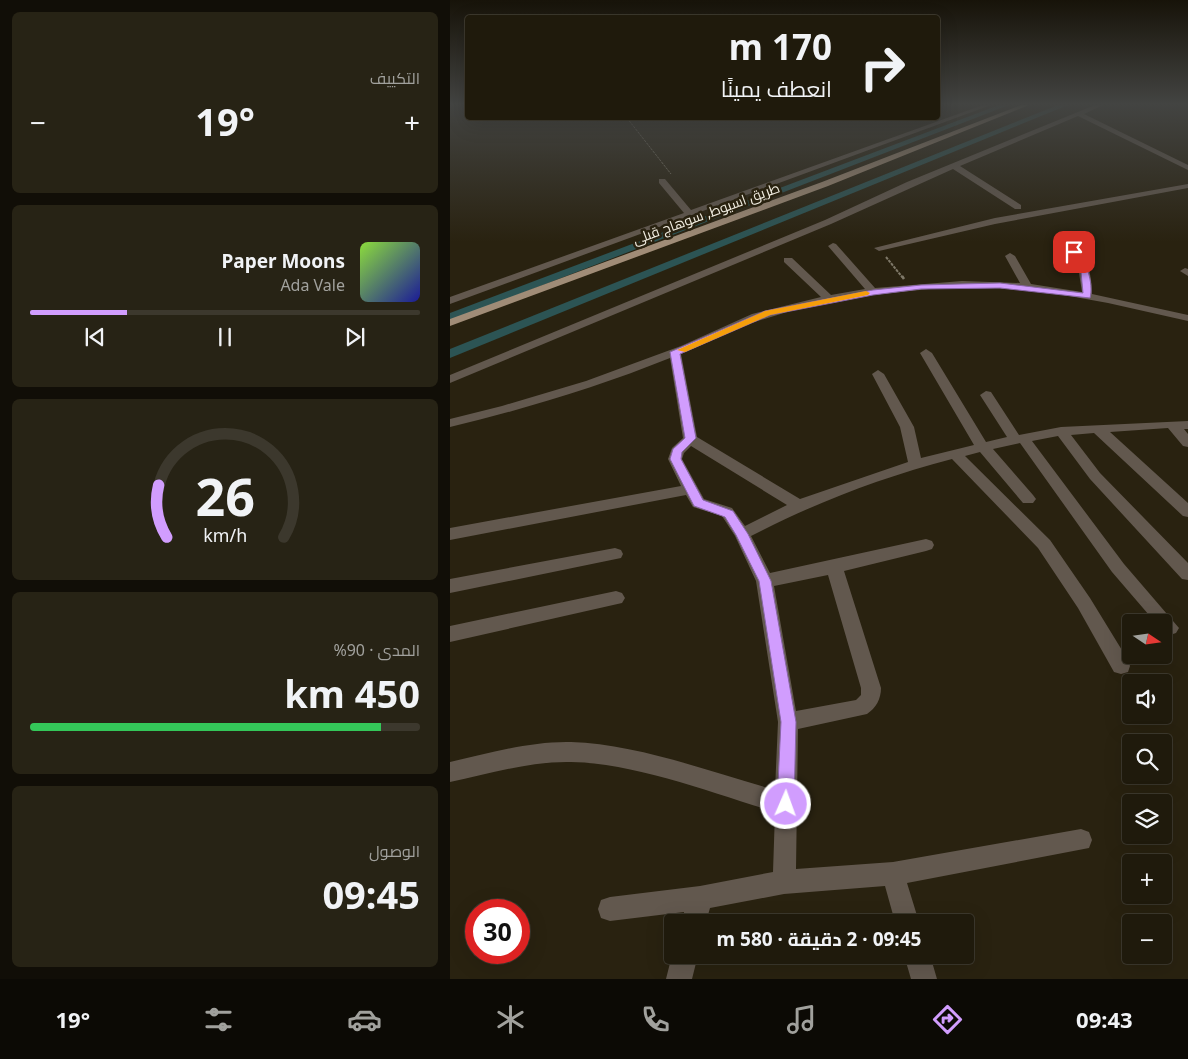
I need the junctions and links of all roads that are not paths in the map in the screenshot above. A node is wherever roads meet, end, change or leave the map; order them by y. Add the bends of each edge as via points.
1 (862, 151) edge
2 (910, 151) edge
3 (991, 151) edge
4 (1153, 151) edge
5 (954, 166) junction
6 (1188, 168) edge
7 (662, 181) dead end
8 (1188, 186) edge
9 (1018, 207) dead end
10 (689, 213) junction
11 (834, 246) dead end
12 (879, 248) road end
13 (1074, 252) dead end
14 (1010, 256) dead end
15 (788, 260) dead end
16 (1027, 287) junction
17 (873, 292) junction
18 (1088, 296) junction
19 (830, 300) junction
20 (450, 301) edge
21 (1188, 318) edge
22 (450, 323) edge
23 (675, 352) junction
24 (926, 353) dead end
25 (878, 374) dead end
26 (450, 379) edge
27 (986, 395) dead end
28 (450, 423) edge
29 (1172, 424) junction
30 (1188, 425) edge
31 (1098, 429) junction
32 (1061, 431) junction
33 (690, 438) junction
34 (1019, 439) junction
35 (1188, 443) edge
36 (982, 446) junction
37 (954, 454) junction
38 (915, 463) junction
39 (691, 489) junction
40 (1028, 499) dead end
41 (799, 505) junction
42 (1188, 512) edge
43 (450, 534) edge
44 (742, 534) junction
45 (926, 544) dead end
46 (614, 554) dead end
47 (834, 567) junction
48 (1188, 574) edge
49 (765, 581) junction
50 (450, 586) edge
51 (616, 598) dead end
52 (1158, 614) edge
53 (450, 634) edge
54 (1121, 666) dead end
55 (788, 722) junction
56 (450, 772) edge
57 (786, 804) junction
58 (1081, 840) dead end
59 (893, 874) junction
60 (784, 882) junction
61 (700, 898) junction
62 (610, 909) dead end
63 (696, 914) edge
64 (905, 914) edge
65 (683, 964) edge
66 (920, 964) edge
67 (679, 979) edge
68 (924, 979) edge

1 - 10 street
2 - 22 main road, طريق اسيوط, سوهاج قبلى
3 - 5 street
4 - 6 street
5 - 9 street
5 - 26 street via 828,222
7 - 10 street
8 - 12 street via 995,221
10 - 20 street
11 - 17 street
13 - 18 street via 1085,272
14 - 16 street
15 - 19 street
16 - 17 street via 976,285
16 - 18 street
17 - 19 street
18 - 21 street
19 - 23 street via 768,313
23 - 28 street via 573,390
23 - 33 street
24 - 36 street
25 - 38 street via 907,427
27 - 34 street
29 - 30 street
29 - 31 street
29 - 35 street
31 - 32 street
31 - 42 street
32 - 34 street
32 - 48 street via 1095,476
33 - 39 street via 677,451 675,459
33 - 41 street
34 - 36 street
34 - 52 street via 1118,568
36 - 37 street
36 - 40 street
37 - 38 street
37 - 54 street via 1044,544 1076,589
38 - 41 street
39 - 43 street
39 - 44 street via 698,503 727,512
41 - 44 street
44 - 49 street
45 - 47 street
46 - 50 street
47 - 49 street
47 - 55 street via 871,696 860,708
49 - 55 street
51 - 53 street
55 - 57 street
56 - 57 street via 514,758 569,752 614,755
57 - 60 street
58 - 59 street
59 - 60 street
59 - 64 street
60 - 61 street
61 - 62 street
61 - 63 street
65 - 67 street
66 - 68 street

